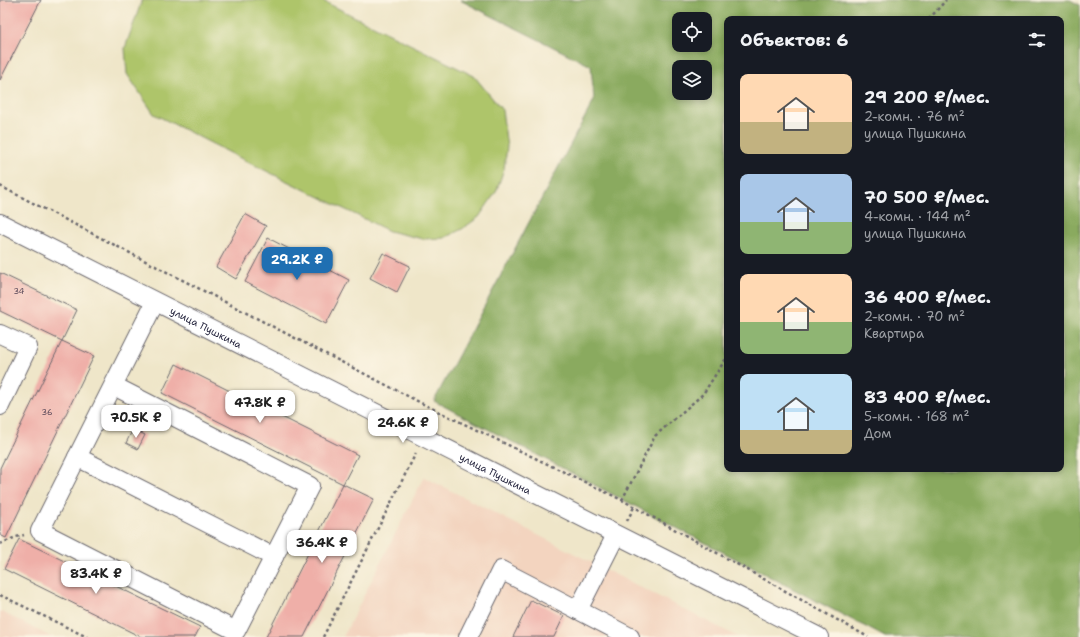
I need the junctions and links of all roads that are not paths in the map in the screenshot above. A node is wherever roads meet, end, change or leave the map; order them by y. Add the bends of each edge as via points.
1 (0, 224) edge
2 (155, 302) junction
3 (0, 334) edge
4 (114, 386) junction
5 (0, 406) edge
6 (77, 457) junction
7 (621, 529) junction
8 (274, 557) junction
9 (578, 610) junction
10 (235, 634) edge
11 (468, 637) edge
12 (630, 637) edge
13 (819, 637) edge

1 - 2 street, улица Пушкина
2 - 4 street
2 - 7 street, улица Пушкина
3 - 5 street via 28,347
4 - 6 street
4 - 8 street via 310,486
6 - 8 street
6 - 10 street via 40,531
7 - 9 street
7 - 13 street, улица Пушкина
8 - 10 street
9 - 11 street via 501,570
9 - 12 street

